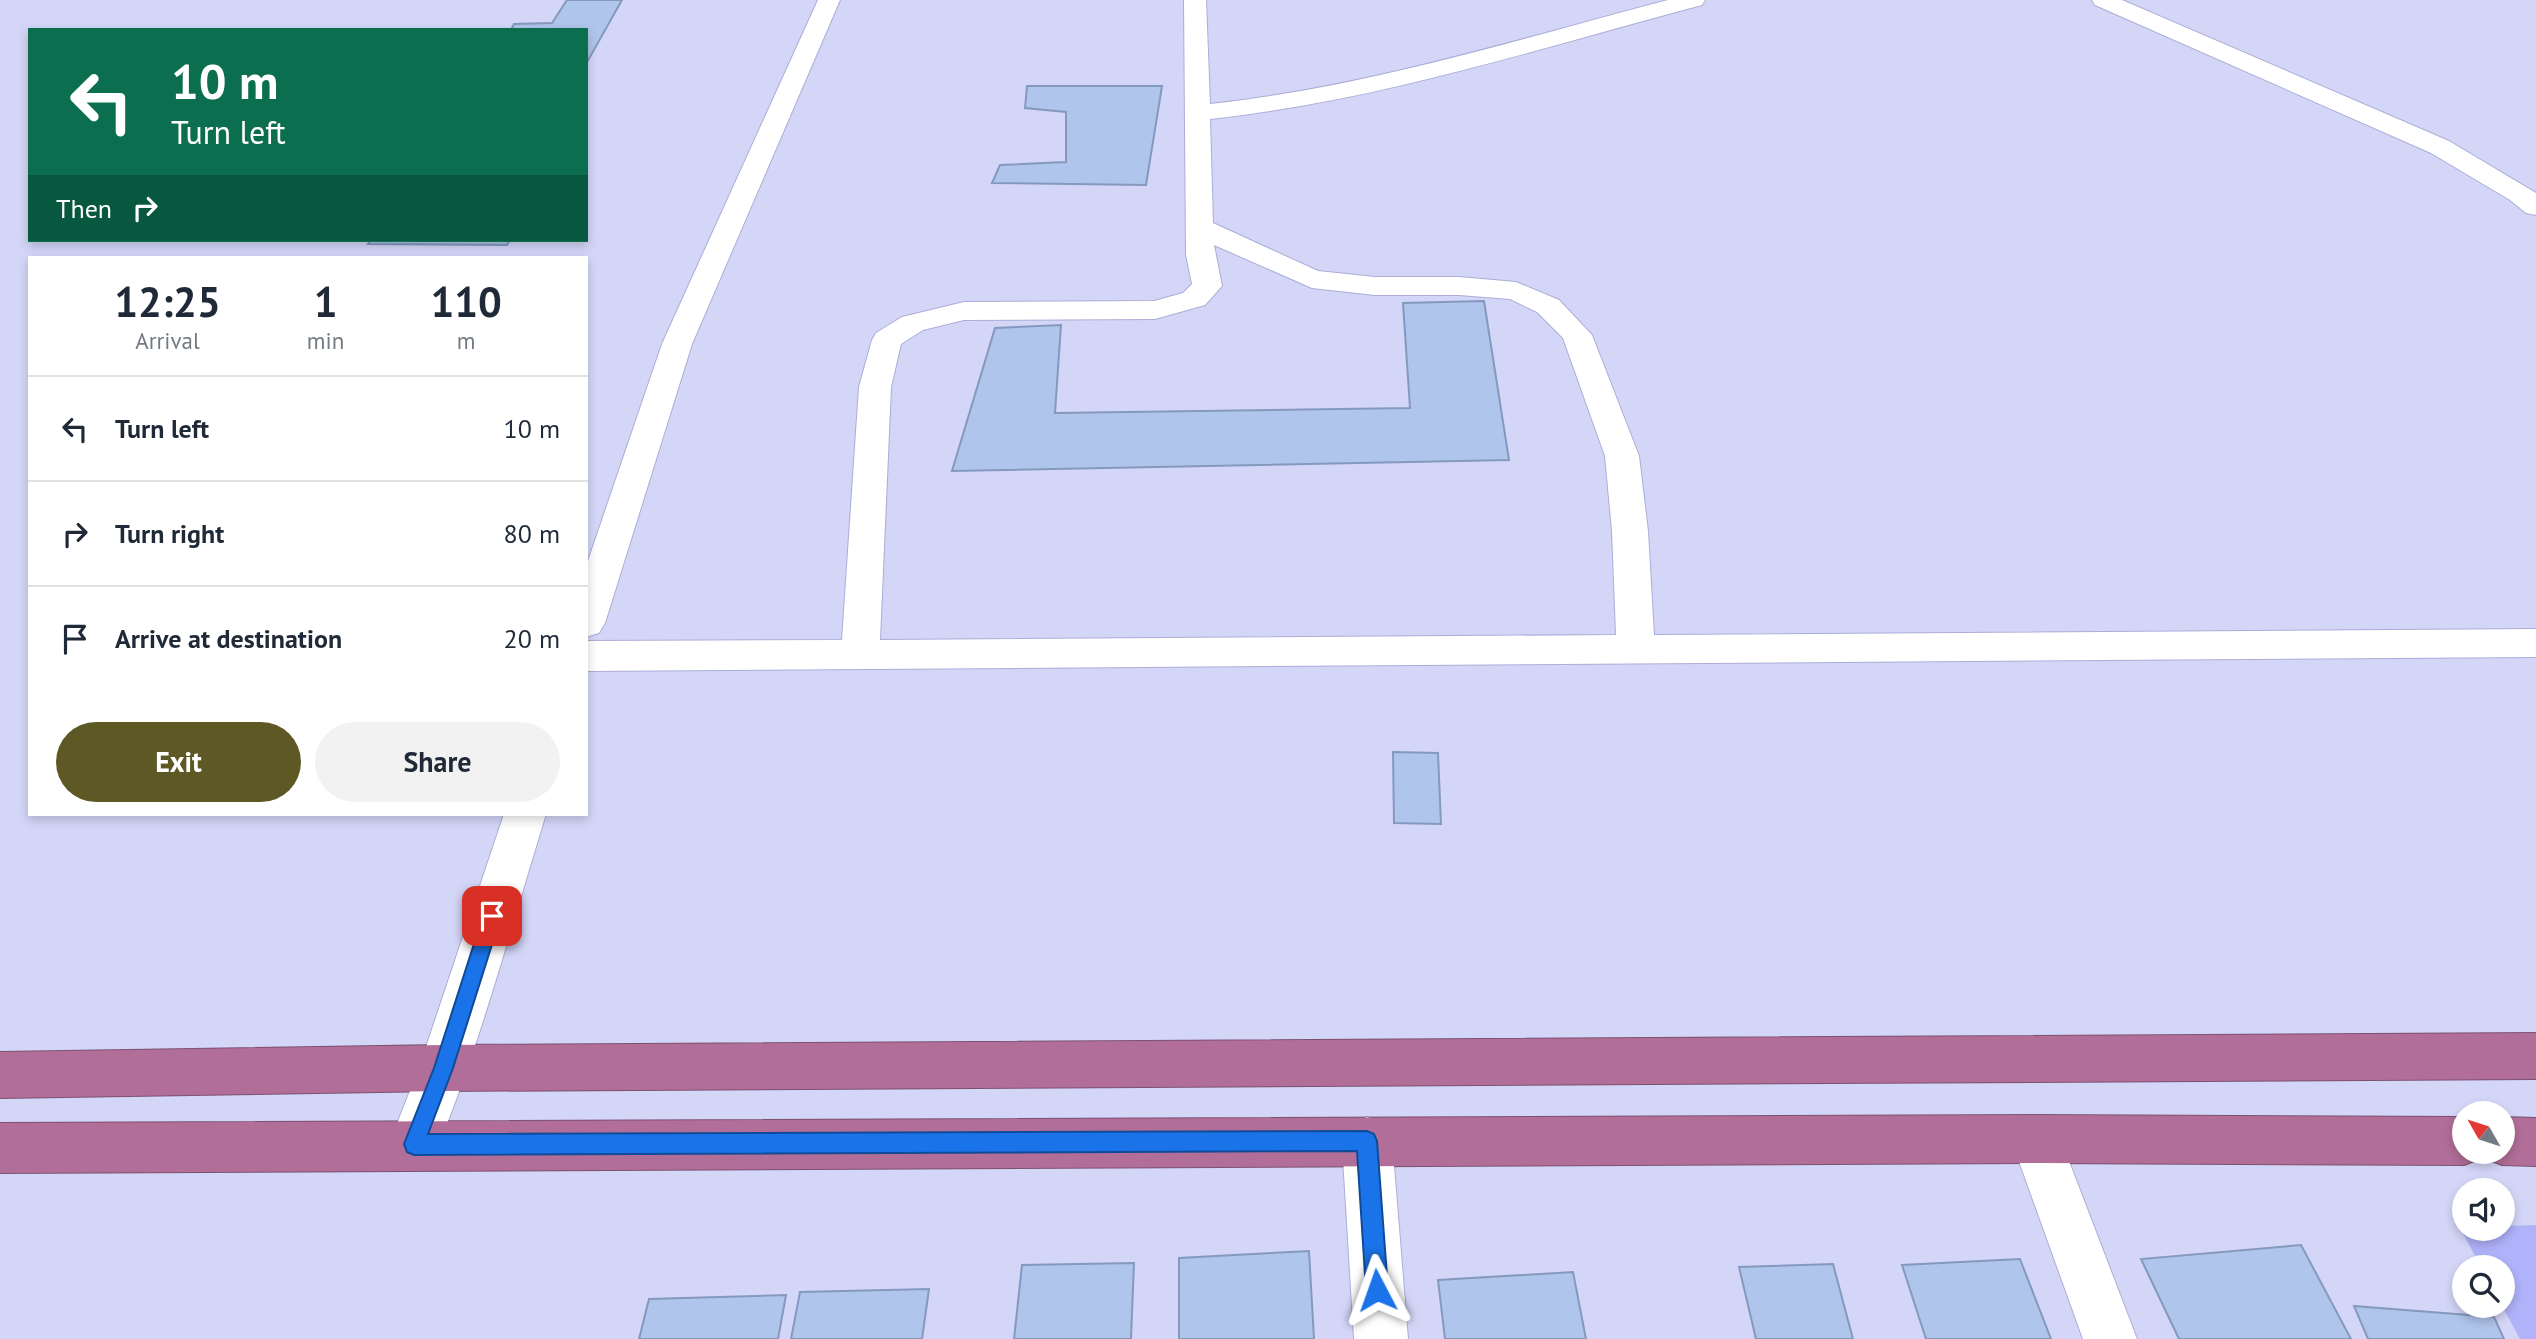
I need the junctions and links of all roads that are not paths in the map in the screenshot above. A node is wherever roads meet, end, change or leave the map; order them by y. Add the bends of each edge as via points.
1 (829, 0) edge
2 (1195, 0) edge
3 (1694, 0) edge
4 (2103, 0) edge
5 (1197, 113) junction
6 (2536, 207) edge
7 (1199, 227) junction
8 (588, 617) edge
9 (2536, 643) edge
10 (1636, 649) junction
11 (860, 654) junction
12 (588, 656) edge
13 (524, 816) edge
14 (2536, 1056) edge
15 (443, 1068) junction
16 (0, 1075) edge
17 (2036, 1139) junction
18 (1367, 1141) junction
19 (2452, 1141) edge
20 (2515, 1141) edge
21 (2536, 1142) edge
22 (414, 1144) junction
23 (0, 1148) edge
24 (1381, 1339) edge
25 (2110, 1339) edge

1 - 8 street via 677,344
2 - 5 street
3 - 5 street via 1354,90
4 - 6 street via 2440,147
5 - 7 street
7 - 10 street via 1312,279 1516,292 1548,306 1577,335 1622,456
7 - 11 street via 1199,255 1207,286 1194,299 1155,310 964,312 912,323 887,340 875,387
9 - 10 street
10 - 11 street
11 - 12 street
13 - 15 street
14 - 15 highway
15 - 16 highway
15 - 22 street
17 - 18 highway
17 - 19 highway
17 - 25 street
18 - 22 highway
18 - 24 street
20 - 21 highway
22 - 23 highway

